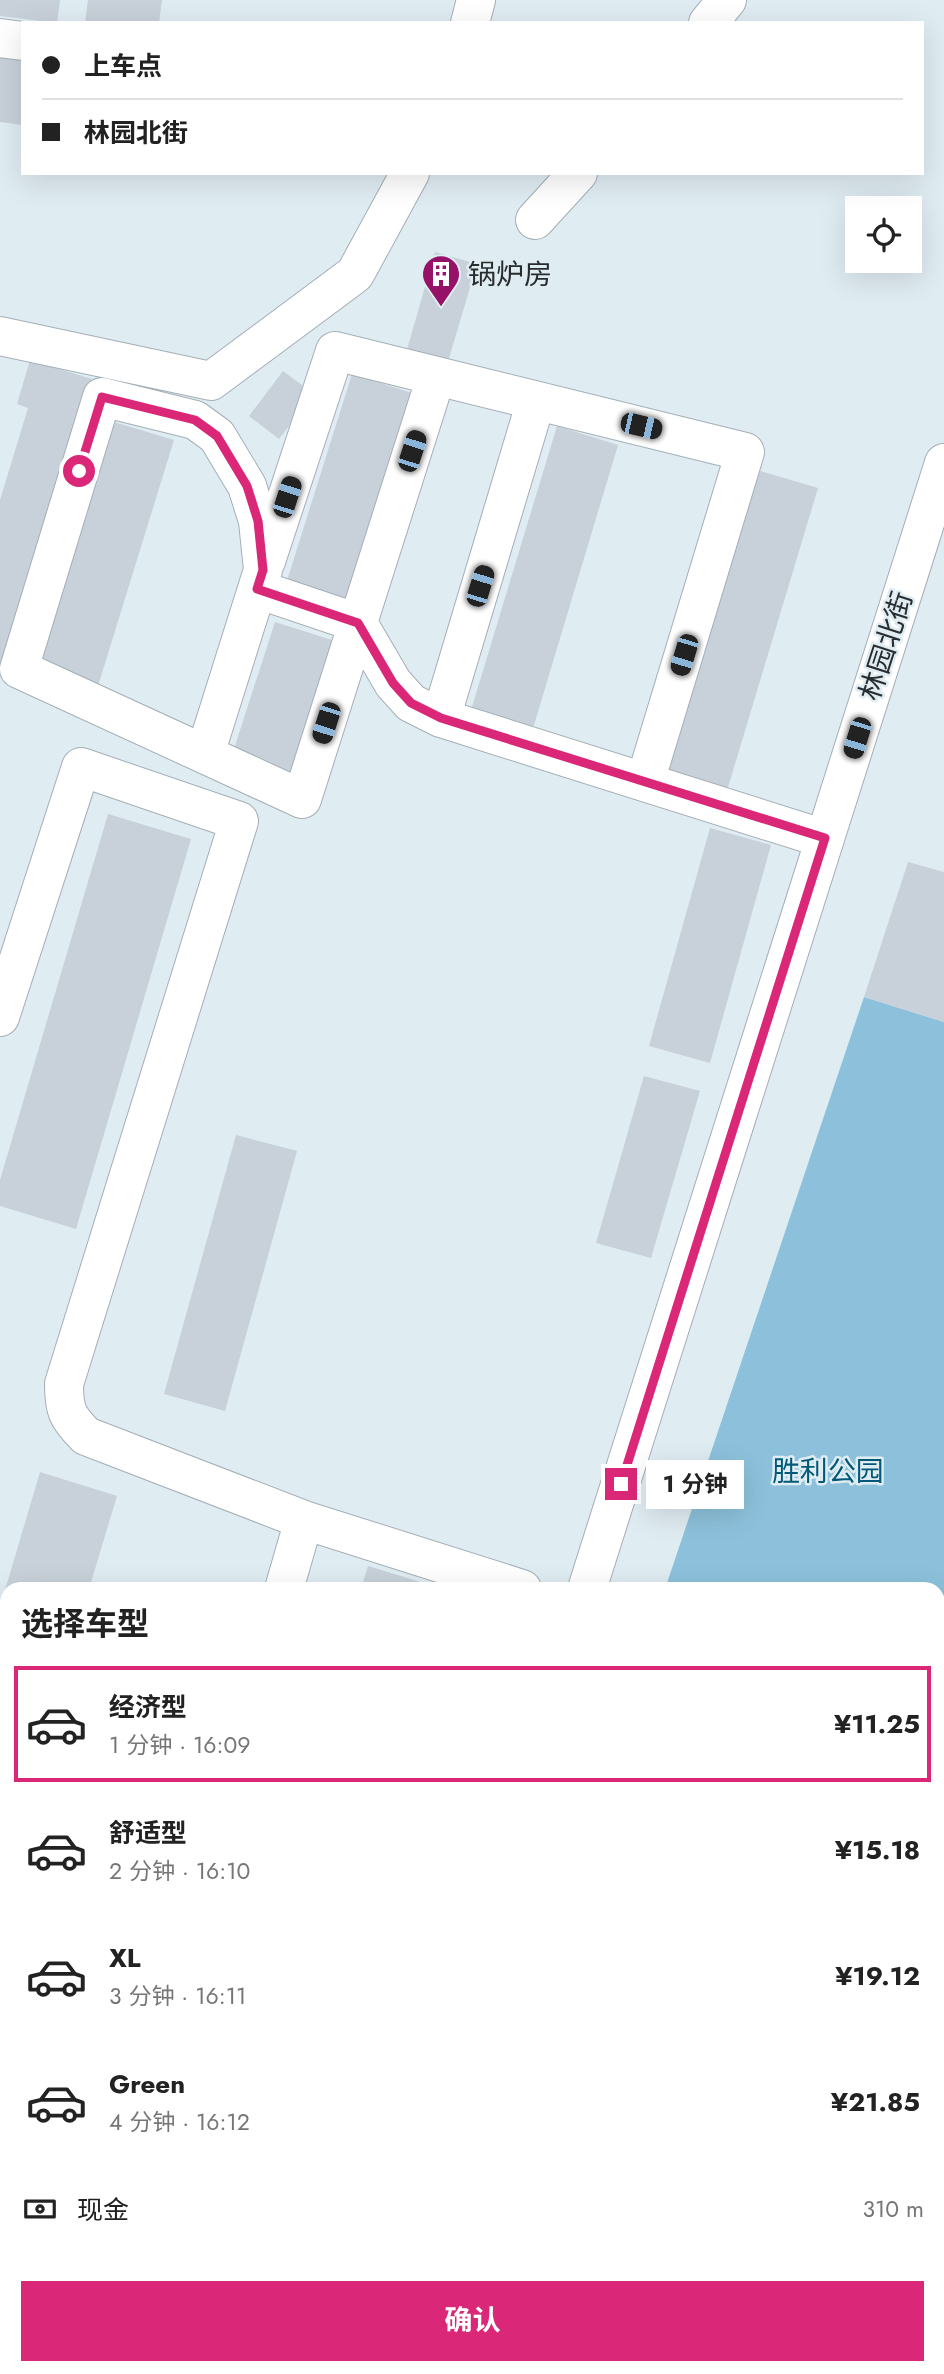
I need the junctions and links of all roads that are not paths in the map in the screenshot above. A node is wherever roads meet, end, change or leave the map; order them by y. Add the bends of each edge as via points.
1 (476, 0) edge
2 (727, 0) edge
3 (471, 21) edge
4 (710, 21) edge
5 (0, 38) edge
6 (21, 41) edge
7 (409, 175) edge
8 (576, 175) edge
9 (536, 220) dead end
10 (0, 336) edge
11 (436, 377) junction
12 (536, 401) junction
13 (944, 463) edge
14 (260, 580) junction
15 (358, 623) junction
16 (441, 718) junction
17 (205, 754) junction
18 (645, 782) junction
19 (825, 838) junction
20 (0, 1017) edge
21 (304, 1520) junction
22 (286, 1582) edge
23 (500, 1582) edge
24 (589, 1582) edge

1 - 3 street
2 - 4 street
5 - 6 street
7 - 10 street via 355,274 211,381
8 - 9 street
11 - 12 street
11 - 14 street via 335,351
11 - 15 street
12 - 16 street
12 - 18 street via 746,452
13 - 19 street, 林园北街
14 - 15 street
14 - 17 street
14 - 17 street via 258,521 247,486 217,436 195,420 102,397 19,669
15 - 16 street via 393,683 411,703
15 - 17 street via 302,799
16 - 18 street
18 - 19 street
19 - 24 street, 林园北街
20 - 21 street via 81,767 239,821 64,1384 64,1405 71,1421 86,1436
21 - 22 street
21 - 23 street

